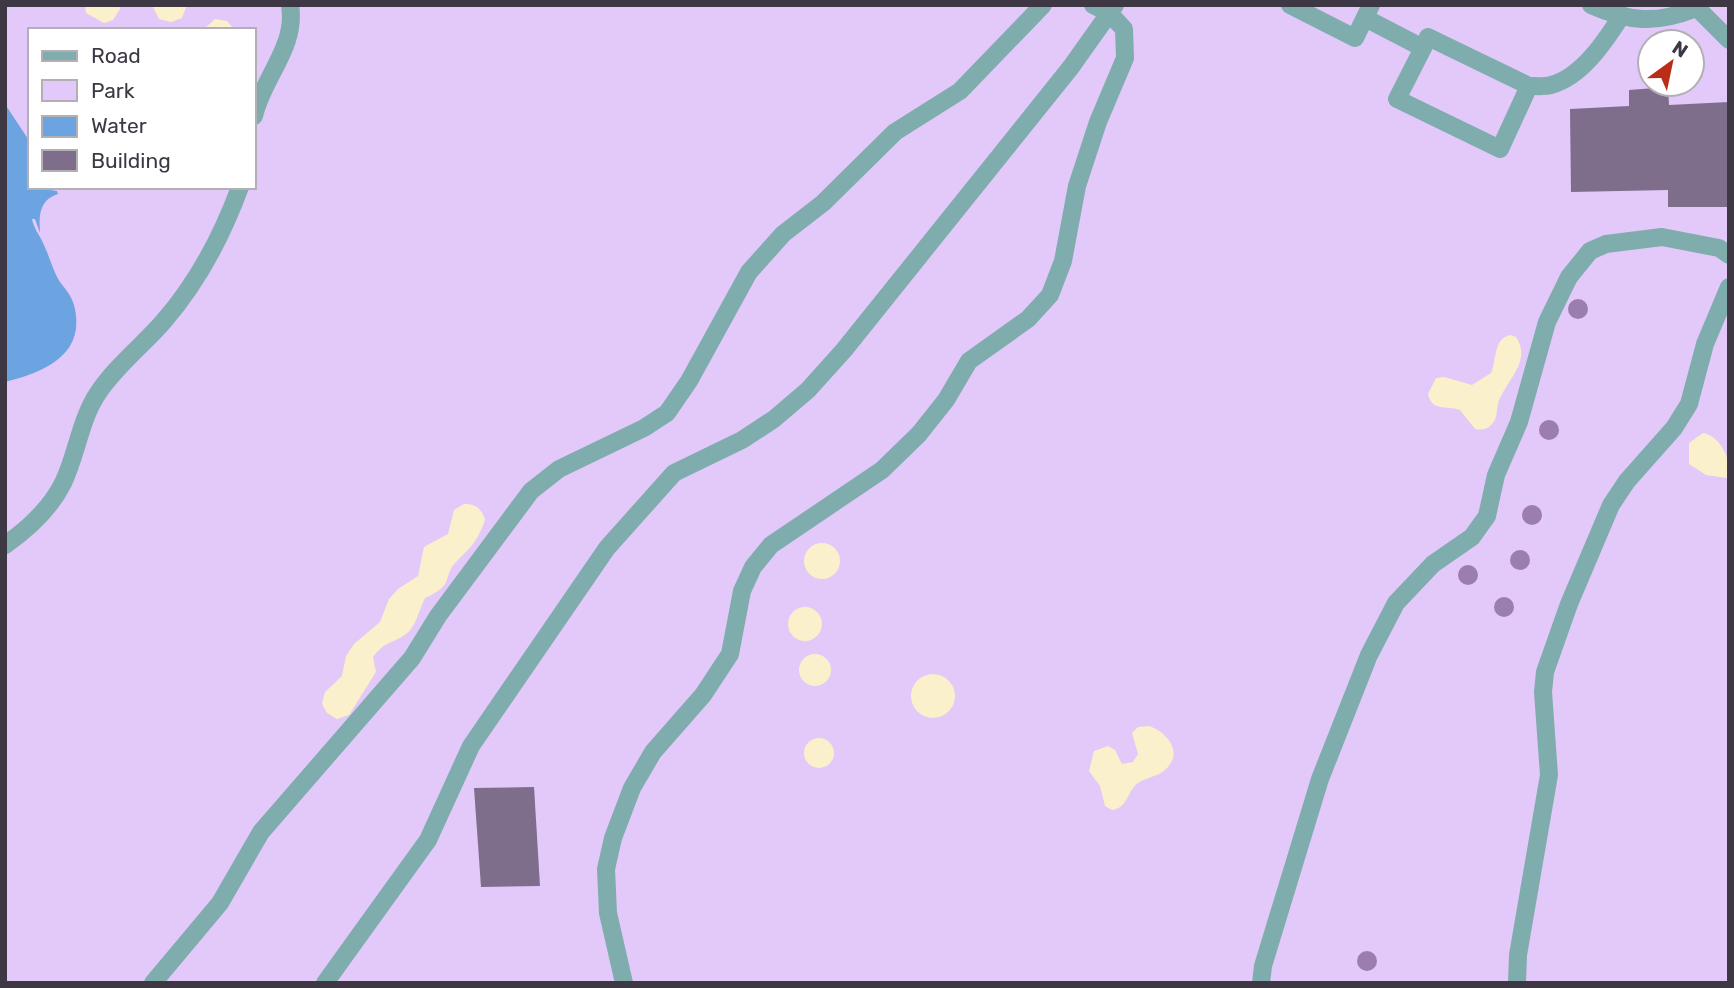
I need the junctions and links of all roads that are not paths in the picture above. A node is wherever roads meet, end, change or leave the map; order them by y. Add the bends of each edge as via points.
1 (290, 5) edge
2 (1042, 5) edge
3 (1290, 5) edge
4 (1591, 5) edge
5 (1694, 7) edge
6 (1106, 8) edge
7 (1368, 12) edge
8 (1622, 15) junction
9 (1729, 40) edge
10 (1423, 48) junction
11 (1529, 86) junction
12 (256, 108) edge
13 (239, 189) edge
14 (1729, 255) edge
15 (1729, 287) edge
16 (5, 545) edge
17 (153, 983) edge
18 (325, 983) edge
19 (624, 983) edge
20 (1261, 983) edge
21 (1517, 983) edge

1 - 12 lane via 290,35
2 - 17 lane via 960,91 895,132 823,203 783,234 749,272 667,413 559,469 531,491 412,658 261,832 220,903
3 - 7 lane via 1355,38
4 - 8 lane
5 - 8 lane via 1646,22
5 - 9 lane
6 - 18 lane via 1071,67 808,390 742,440 674,473 607,548 471,746 428,841
6 - 19 lane via 1124,29 1125,58 1077,186 1063,261 1050,295 1028,319 969,361 919,434 882,470 765,552 742,591 730,654 703,695 653,752 632,788 606,869 608,913
7 - 10 lane
8 - 11 lane via 1600,49 1579,68 1552,85
10 - 11 lane via 1428,37
10 - 11 lane via 1397,99 1500,149
13 - 16 lane via 194,282 99,393 63,483 45,511
14 - 20 lane via 1719,248 1662,237 1606,244 1590,251 1569,277 1547,322 1519,422 1496,475 1488,516 1472,537 1433,564 1396,603 1368,655 1320,779
15 - 21 lane via 1705,344 1689,404 1611,505 1545,672 1542,692 1549,775

